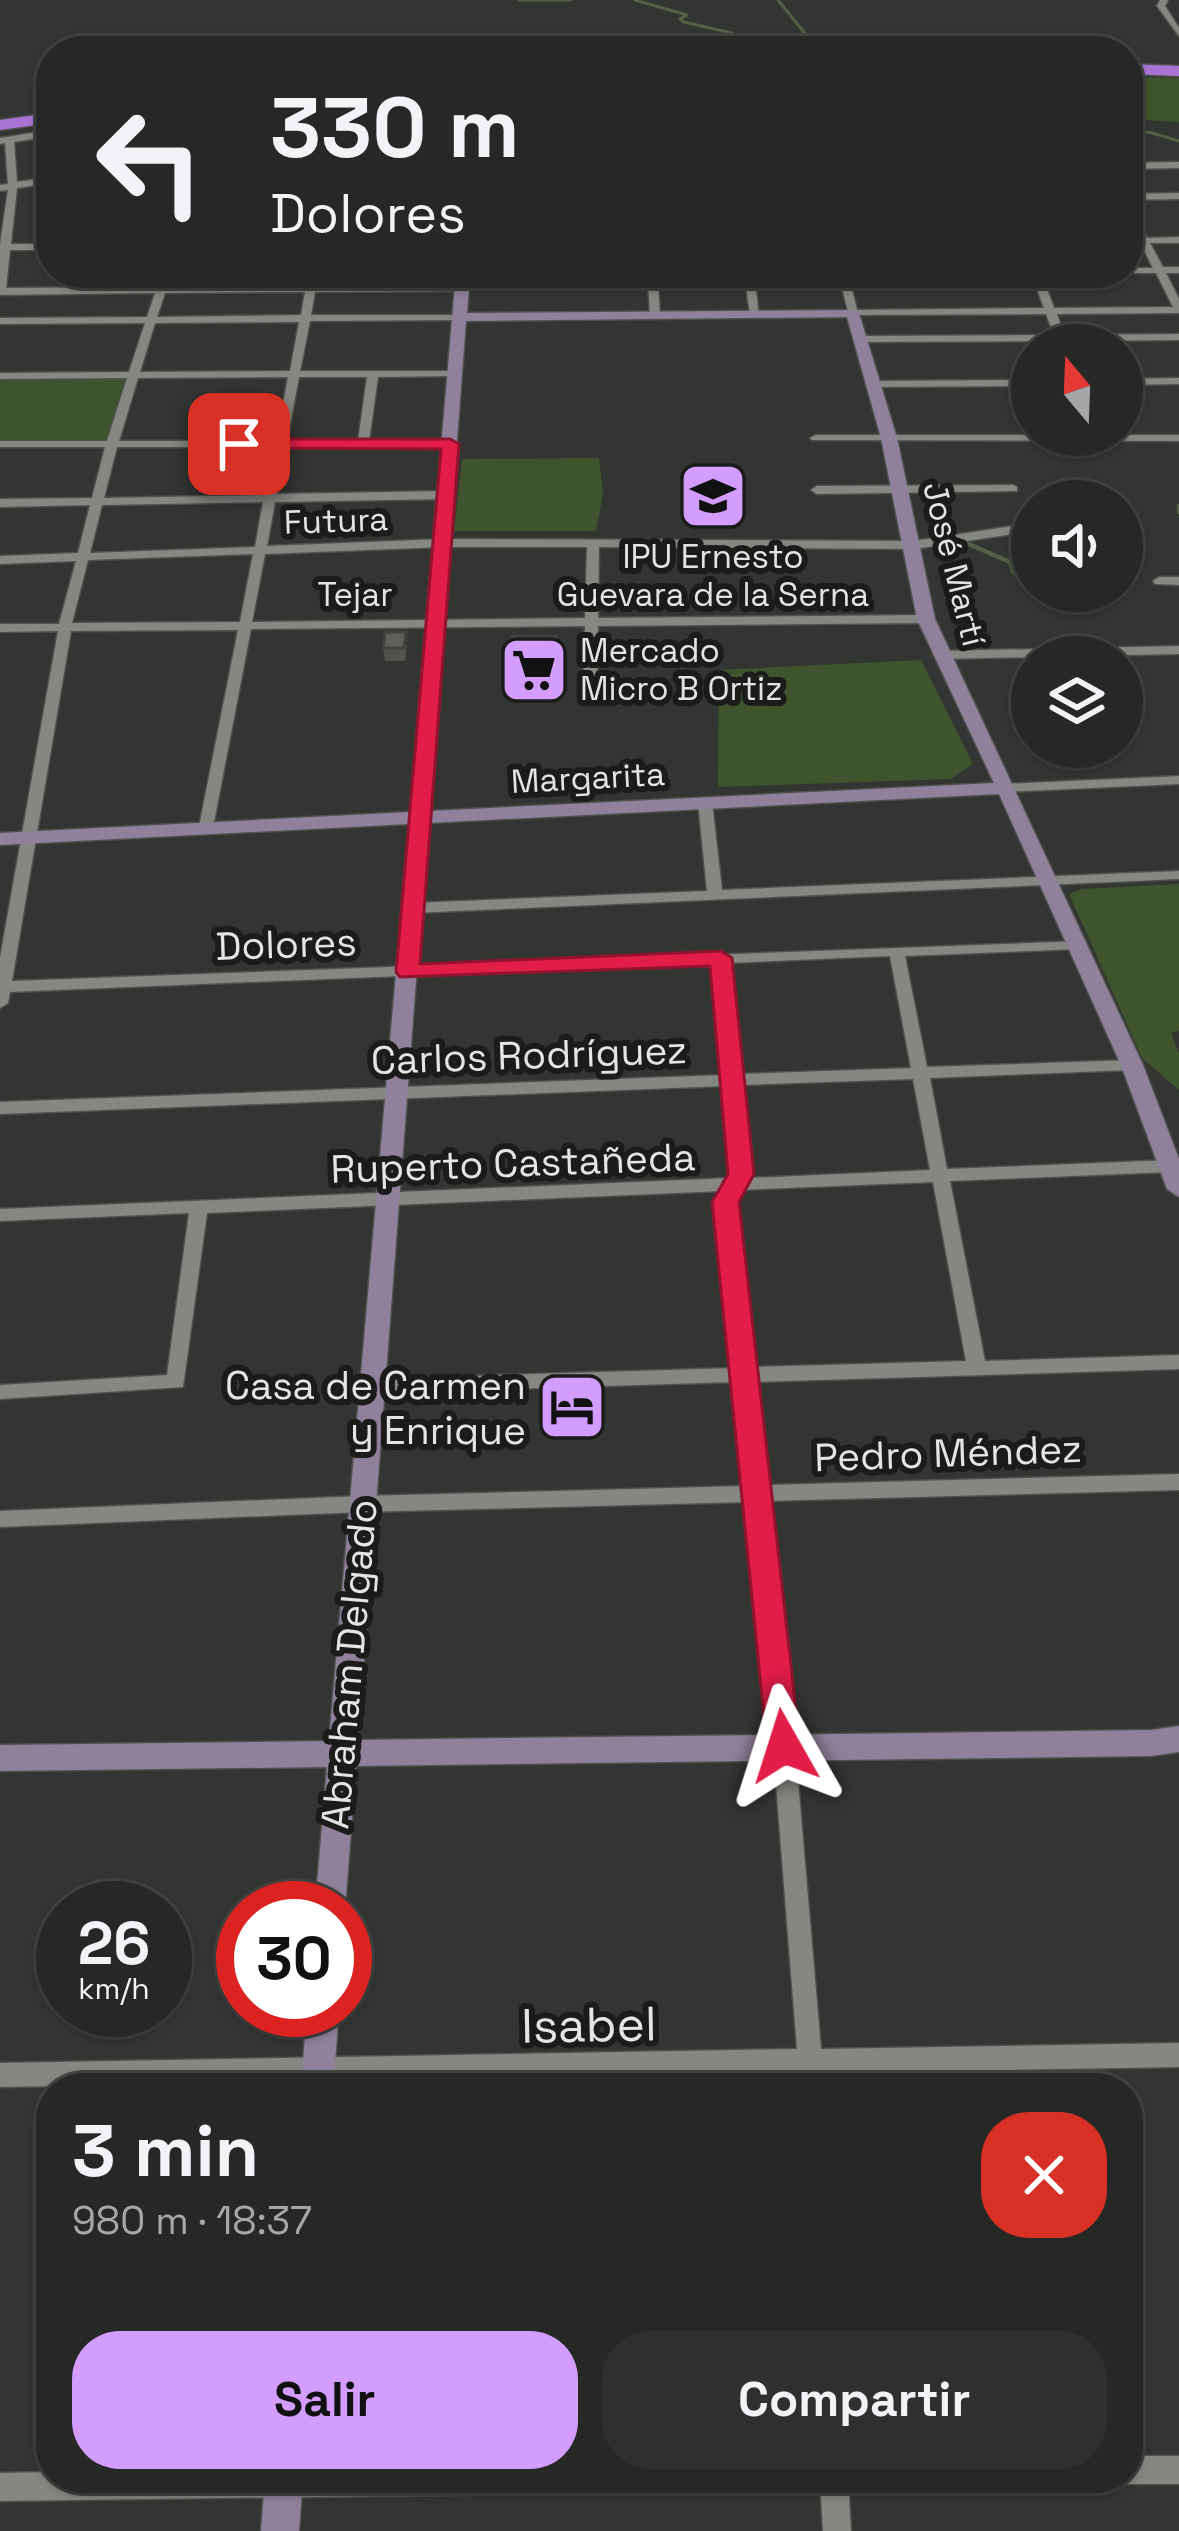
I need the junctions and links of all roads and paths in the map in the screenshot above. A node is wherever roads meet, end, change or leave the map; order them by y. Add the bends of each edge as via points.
1 (1164, 0) edge
2 (1179, 34) edge
3 (1143, 67) edge
4 (1179, 68) edge
5 (36, 120) edge
6 (2, 131) edge
7 (36, 132) edge
8 (1143, 166) edge
9 (1179, 166) edge
10 (36, 182) edge
11 (6, 187) edge
12 (1143, 196) edge
13 (1179, 196) edge
14 (1144, 240) joint
15 (1179, 240) edge
16 (3, 247) edge
17 (36, 247) edge
18 (1179, 270) edge
19 (1143, 271) edge
20 (1158, 271) junction
21 (330, 288) edge
22 (462, 288) edge
23 (653, 288) edge
24 (751, 288) edge
25 (847, 288) edge
26 (1041, 288) edge
27 (311, 289) junction
28 (163, 290) junction
29 (0, 291) edge
30 (1179, 309) edge
31 (1049, 310) junction
32 (853, 313) junction
33 (755, 314) junction
34 (655, 315) junction
35 (460, 317) junction
36 (305, 318) junction
37 (153, 320) junction
38 (0, 321) edge
39 (1055, 324) edge
40 (1179, 337) edge
41 (1143, 338) edge
42 (862, 339) junction
43 (1011, 340) edge
44 (294, 374) junction
45 (373, 374) junction
46 (455, 374) junction
47 (137, 375) junction
48 (0, 376) edge
49 (1179, 381) edge
50 (1011, 382) edge
51 (1143, 382) edge
52 (875, 384) junction
53 (817, 438) dead end
54 (1011, 438) edge
55 (1143, 438) edge
56 (1179, 438) edge
57 (889, 439) junction
58 (0, 444) edge
59 (112, 444) junction
60 (281, 444) junction
61 (363, 444) junction
62 (450, 444) junction
63 (1011, 489) edge
64 (817, 490) dead end
65 (900, 490) junction
66 (446, 495) junction
67 (271, 496) junction
68 (97, 501) junction
69 (0, 503) edge
70 (1011, 530) edge
71 (444, 543) junction
72 (593, 543) junction
73 (914, 545) junction
74 (259, 550) junction
75 (82, 557) junction
76 (0, 560) edge
77 (1159, 581) dead end
78 (1179, 581) edge
79 (592, 619) junction
80 (926, 619) junction
81 (436, 621) junction
82 (244, 622) junction
83 (65, 626) junction
84 (0, 628) edge
85 (1179, 650) edge
86 (940, 655) junction
87 (590, 691) dead end
88 (1179, 781) edge
89 (1003, 788) junction
90 (705, 802) junction
91 (422, 816) junction
92 (206, 827) junction
93 (30, 838) junction
94 (0, 839) edge
95 (1179, 875) edge
96 (1047, 881) junction
97 (715, 897) junction
98 (413, 908) junction
99 (1079, 944) junction
100 (897, 952) junction
101 (721, 958) junction
102 (408, 972) junction
103 (1, 992) edge
104 (1132, 1065) junction
105 (920, 1074) junction
106 (732, 1081) junction
107 (397, 1093) junction
108 (0, 1108) edge
109 (1177, 1176) edge
110 (941, 1178) junction
111 (731, 1187) junction
112 (388, 1201) junction
113 (199, 1206) junction
114 (0, 1215) edge
115 (1179, 1362) edge
116 (977, 1368) junction
117 (743, 1375) junction
118 (372, 1386) junction
119 (0, 1392) edge
120 (1179, 1482) edge
121 (756, 1494) junction
122 (362, 1504) junction
123 (0, 1519) edge
124 (1179, 1739) edge
125 (784, 1746) junction
126 (340, 1753) junction
127 (0, 1758) edge
128 (331, 1881) edge
129 (321, 2037) edge
130 (1179, 2055) edge
131 (318, 2073) edge
132 (812, 2073) edge
133 (849, 2073) edge
134 (0, 2075) edge
135 (36, 2076) edge
136 (1143, 2470) edge
137 (1179, 2470) edge
138 (36, 2486) edge
139 (0, 2487) edge
140 (283, 2493) edge
141 (835, 2493) edge
142 (280, 2531) edge
143 (837, 2531) edge

1 - 2 street
3 - 4 highway
5 - 6 highway
6 - 7 street
6 - 11 street
8 - 9 street
10 - 11 street
11 - 16 street
12 - 13 street
14 - 15 street
14 - 20 street
16 - 17 street
16 - 29 street
18 - 20 street
19 - 20 street
20 - 30 street
21 - 27 street
22 - 35 street, Abraham Delgado
23 - 34 street
24 - 33 street
25 - 32 street, José Martí
26 - 31 street
27 - 28 street
27 - 36 street
28 - 29 street
28 - 37 street
30 - 31 street
31 - 32 street
31 - 39 street
32 - 33 street
32 - 42 street, José Martí
33 - 34 street
34 - 35 street
35 - 36 street
35 - 46 street, Abraham Delgado
36 - 37 street
36 - 44 street
37 - 38 street
37 - 47 street
40 - 41 street
42 - 43 street
42 - 52 street, José Martí
44 - 45 street
44 - 47 street
44 - 60 street
45 - 46 street
45 - 61 street
46 - 62 street, Abraham Delgado
47 - 48 street
47 - 59 street
49 - 51 street
50 - 52 street
52 - 57 street, José Martí
53 - 57 street
54 - 57 street
55 - 56 street
57 - 65 street, José Martí
58 - 59 street
59 - 60 street
59 - 68 street
60 - 61 street
60 - 67 street
61 - 62 street
62 - 66 street, Abraham Delgado
63 - 65 street
64 - 65 street
65 - 73 street, José Martí
66 - 67 street
66 - 71 street, Abraham Delgado
67 - 68 street
67 - 74 street
68 - 69 street
68 - 75 street
70 - 73 street, Futura
71 - 72 street, Futura
71 - 74 street, Futura
71 - 81 street, Abraham Delgado
72 - 73 street, Futura
72 - 79 street
73 - 80 street, José Martí
74 - 75 street, Futura
74 - 82 street
75 - 76 street, Futura
75 - 83 street
77 - 78 street
79 - 80 street, Tejar
79 - 81 street, Tejar
79 - 87 street
80 - 86 street, José Martí
81 - 82 street, Tejar
81 - 91 street, Abraham Delgado
82 - 83 street, Tejar
82 - 92 street
83 - 84 street, Tejar
83 - 93 street
85 - 86 street
86 - 89 street, José Martí
88 - 89 street, Margarita
89 - 90 street, Margarita
89 - 96 street, José Martí
90 - 91 street, Margarita
90 - 97 street
91 - 92 street, Margarita
91 - 98 street, Abraham Delgado
92 - 93 street, Margarita
93 - 94 street, Margarita
93 - 103 street
95 - 96 street
96 - 97 street
96 - 99 street, José Martí
97 - 98 street
98 - 102 street, Abraham Delgado
99 - 100 street, Dolores
99 - 104 street, José Martí
100 - 101 street, Dolores
100 - 105 street
101 - 102 street, Dolores
101 - 106 street
102 - 103 street, Dolores
102 - 107 street, Abraham Delgado
104 - 105 street, Carlos Rodríguez
104 - 109 street, José Martí
105 - 106 street, Carlos Rodríguez
105 - 110 street
106 - 107 street, Carlos Rodríguez
106 - 111 street via 741,1174
107 - 108 street, Carlos Rodríguez
107 - 112 street, Abraham Delgado
109 - 110 street, Ruperto Castañeda
110 - 111 street, Ruperto Castañeda
110 - 116 street
111 - 112 street, Ruperto Castañeda
111 - 117 street via 725,1202
112 - 113 street, Ruperto Castañeda
112 - 118 street, Abraham Delgado
113 - 114 street, Ruperto Castañeda
113 - 119 street via 176,1382
115 - 116 street
116 - 117 street
117 - 118 street
117 - 121 street
118 - 122 street, Abraham Delgado
120 - 121 street, Pedro Méndez
121 - 122 street, Pedro Méndez
121 - 125 street
122 - 123 street, Pedro Méndez
122 - 126 street, Abraham Delgado
124 - 125 street
125 - 126 street
125 - 132 street
126 - 127 street
126 - 128 street, Abraham Delgado
129 - 131 street
130 - 133 street, Isabel
134 - 135 street, Isabel
136 - 137 street
138 - 139 street
140 - 142 street
141 - 143 street

